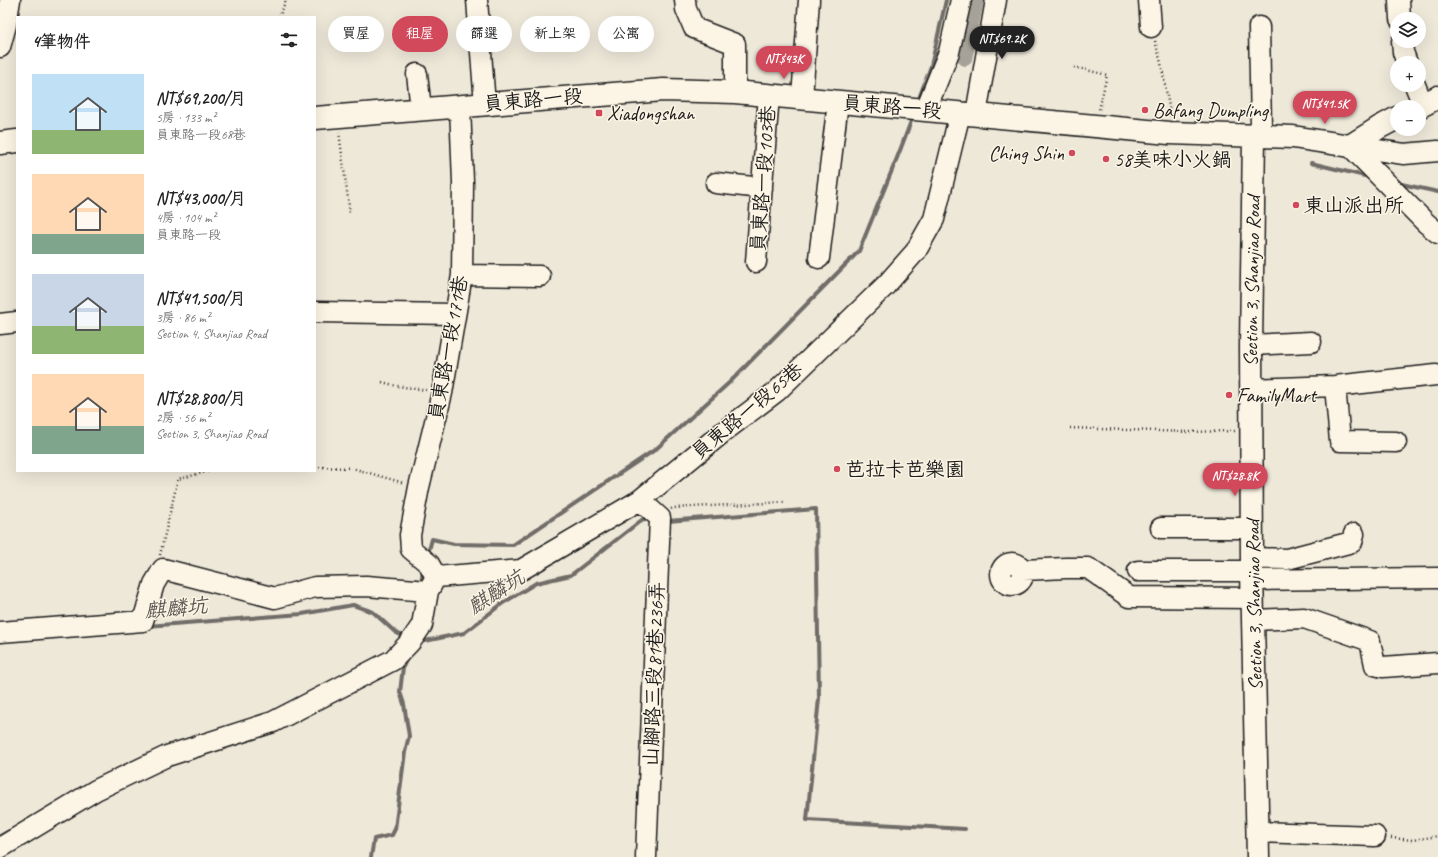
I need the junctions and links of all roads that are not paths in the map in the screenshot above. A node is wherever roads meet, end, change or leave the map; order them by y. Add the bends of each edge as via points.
1 (10, 0) edge
2 (477, 0) edge
3 (684, 0) edge
4 (809, 0) edge
5 (961, 0) edge
6 (996, 0) edge
7 (1149, 0) edge
8 (1399, 0) edge
9 (1400, 12) edge
10 (1151, 27) road end
11 (1259, 27) dead end
12 (0, 47) edge
13 (417, 74) dead end
14 (735, 92) junction
15 (1420, 92) edge
16 (769, 95) junction
17 (802, 98) junction
18 (838, 102) junction
19 (1427, 103) edge
20 (484, 104) junction
21 (460, 106) junction
22 (421, 109) junction
23 (926, 109) junction
24 (968, 114) junction
25 (316, 118) edge
26 (1390, 122) edge
27 (1254, 136) junction
28 (16, 142) edge
29 (0, 143) edge
30 (1350, 146) junction
31 (1438, 151) edge
32 (716, 183) dead end
33 (762, 188) junction
34 (1434, 227) edge
35 (819, 258) dead end
36 (756, 262) dead end
37 (462, 275) junction
38 (540, 276) dead end
39 (316, 312) edge
40 (455, 314) junction
41 (16, 322) edge
42 (0, 324) edge
43 (1311, 342) dead end
44 (1250, 345) junction
45 (1436, 376) dead end
46 (1335, 386) junction
47 (1251, 389) junction
48 (1396, 442) dead end
49 (640, 500) junction
50 (1161, 528) dead end
51 (1252, 528) junction
52 (1354, 534) dead end
53 (1023, 570) dead end
54 (1138, 571) dead end
55 (1252, 577) junction
56 (1438, 578) edge
57 (432, 584) junction
58 (1254, 620) junction
59 (0, 632) edge
60 (1438, 663) edge
61 (1258, 832) junction
62 (1375, 836) road end
63 (0, 848) edge
64 (646, 857) edge
65 (1258, 857) edge

1 - 12 street
2 - 20 street
3 - 14 street via 694,28 735,44
4 - 17 street
5 - 23 street via 949,52
6 - 24 street, 員東路一段65巷
7 - 10 street
8 - 9 street
11 - 27 street via 1261,127
13 - 22 street
14 - 16 main road, 員東路一段
14 - 20 main road, 員東路一段 via 663,90
15 - 19 street
16 - 17 main road, 員東路一段
16 - 33 street, 員東路一段103巷
17 - 18 main road, 員東路一段
18 - 23 main road, 員東路一段
18 - 35 street
20 - 21 main road, 員東路一段
21 - 22 main road, 員東路一段
21 - 37 street, 員東路一段171巷 via 463,182
22 - 25 main road, 員東路一段
23 - 24 main road, 員東路一段
24 - 27 main road, 員東路一段 via 1169,133
24 - 49 street, 員東路一段65巷 via 934,219 916,251 886,285 777,391
26 - 30 main road
27 - 30 main road, 員東路一段 via 1293,137
27 - 44 main road, Section 3, Shanjiao Road
28 - 29 main road
30 - 31 street via 1404,154
30 - 34 street
32 - 33 street
33 - 36 street, 員東路一段103巷
37 - 38 street
37 - 40 street, 員東路一段171巷
39 - 40 street
40 - 57 street, 員東路一段171巷 via 442,393 410,535 411,549 429,564
41 - 42 street
43 - 44 street
44 - 47 main road, Section 3, Shanjiao Road
45 - 46 street
46 - 47 street
46 - 48 street via 1340,441
47 - 51 main road, Section 3, Shanjiao Road
49 - 57 street, 員東路一段65巷 via 521,570
49 - 64 street, 山腳路三段81巷236弄 via 660,518
50 - 51 street
51 - 55 main road, Section 3, Shanjiao Road
52 - 55 street via 1352,542 1287,559
53 - 55 street via 1088,568 1129,597
54 - 55 street
55 - 56 street
55 - 58 main road, Section 3, Shanjiao Road
57 - 59 street, 員東路一段65巷 via 315,587 275,598 163,569 154,584 143,621
57 - 63 street via 422,625 393,660 273,722 167,756 96,790
58 - 60 street via 1304,618 1370,641 1375,665 1383,667
58 - 61 main road, Section 3, Shanjiao Road
61 - 62 street
61 - 65 main road, Section 3, Shanjiao Road

